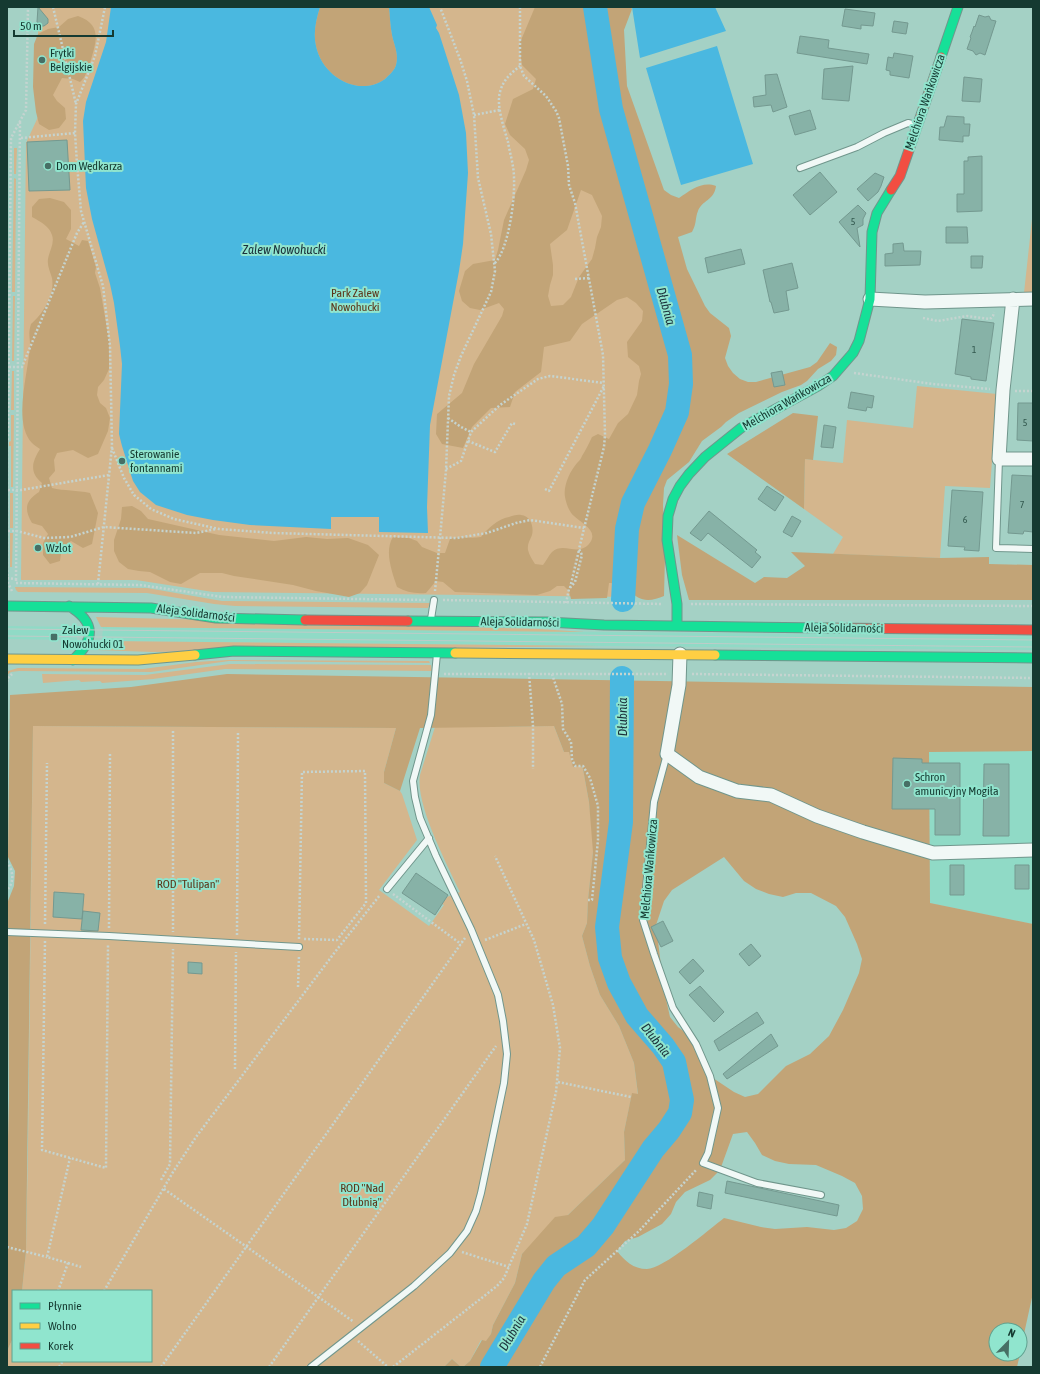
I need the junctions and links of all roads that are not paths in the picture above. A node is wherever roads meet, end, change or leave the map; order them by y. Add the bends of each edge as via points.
1 (958, 7) edge
2 (918, 126) junction
3 (800, 168) dead end
4 (870, 299) junction
5 (1033, 299) edge
6 (1013, 300) junction
7 (999, 458) junction
8 (1033, 459) edge
9 (1033, 549) edge
10 (434, 600) road end
11 (7, 606) edge
12 (69, 606) junction
13 (431, 621) junction
14 (677, 626) junction
15 (1033, 630) edge
16 (438, 653) junction
17 (680, 654) junction
18 (1033, 658) edge
19 (7, 659) edge
20 (72, 660) junction
21 (667, 754) junction
22 (429, 838) junction
23 (1033, 850) edge
24 (385, 891) road end
25 (7, 932) edge
26 (299, 947) road end
27 (821, 1195) dead end
28 (311, 1367) edge

1 - 2 street, Melchiora Wańkowicza
2 - 3 lane via 908,123 857,147
2 - 4 street, Melchiora Wańkowicza via 900,176 877,213 872,232
4 - 6 street via 925,302
4 - 14 street, Melchiora Wańkowicza via 859,341 853,353 833,376 741,428 705,457 680,486 668,516 667,540
5 - 6 street
6 - 7 street via 1003,390
7 - 8 street
7 - 9 lane via 996,548
10 - 13 lane
11 - 12 street, Aleja Solidarności
12 - 13 street, Aleja Solidarności via 151,608 216,618
12 - 20 street via 84,616 90,630 86,648
13 - 14 street, Aleja Solidarności
14 - 15 street, Aleja Solidarności
16 - 17 street
16 - 20 street via 234,651 138,660
16 - 22 lane via 431,715 413,781 414,798
17 - 18 street
17 - 21 street, Melchiora Wańkowicza via 679,685
19 - 20 street
21 - 23 street via 699,777 712,782 737,791 771,795 816,816 933,853
21 - 27 lane, Melchiora Wańkowicza via 654,802 643,920 673,1008 696,1044 710,1076 718,1108 708,1153 703,1163 757,1183
22 - 24 lane
22 - 28 lane via 498,995 505,1034 507,1054 504,1083 481,1193 467,1231 431,1272
25 - 26 lane

